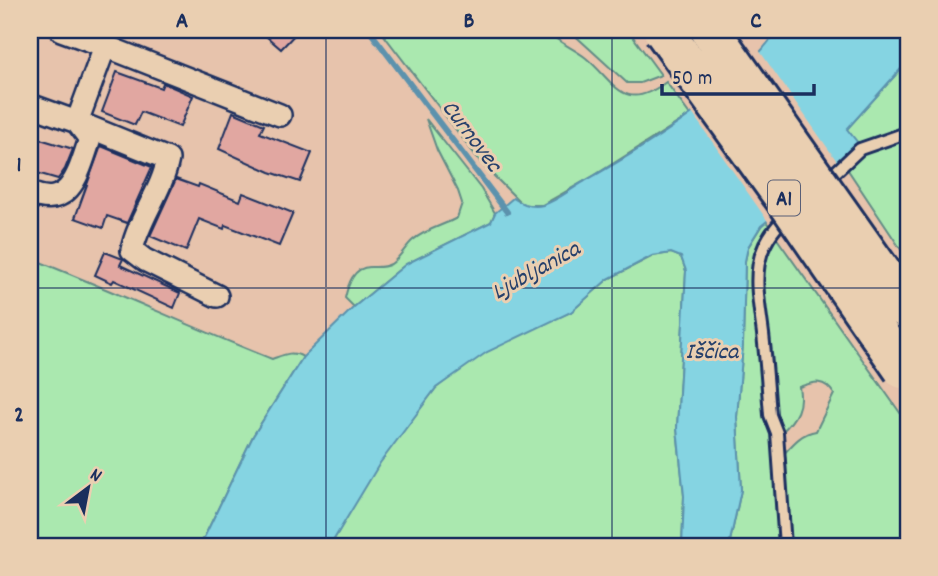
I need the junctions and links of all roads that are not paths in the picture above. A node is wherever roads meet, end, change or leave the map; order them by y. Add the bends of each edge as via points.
1 (61, 30) edge
2 (663, 30) edge
3 (710, 30) edge
4 (105, 46) junction
5 (30, 105) edge
6 (280, 115) dead end
7 (77, 122) junction
8 (906, 133) dead end
9 (30, 193) edge
10 (812, 193) dead end
11 (802, 202) dead end
12 (217, 296) dead end
13 (908, 310) edge
14 (903, 369) dead end
15 (785, 546) edge

1 - 4 street
2 - 14 highway, A1, bridge
3 - 13 highway, A1, bridge
4 - 6 street
4 - 7 street
5 - 7 street
7 - 9 street via 90,139 71,188 56,197
7 - 12 street via 167,159 132,250
8 - 10 lane via 860,149
11 - 15 lane via 773,229 762,248 756,279 770,415 777,433

